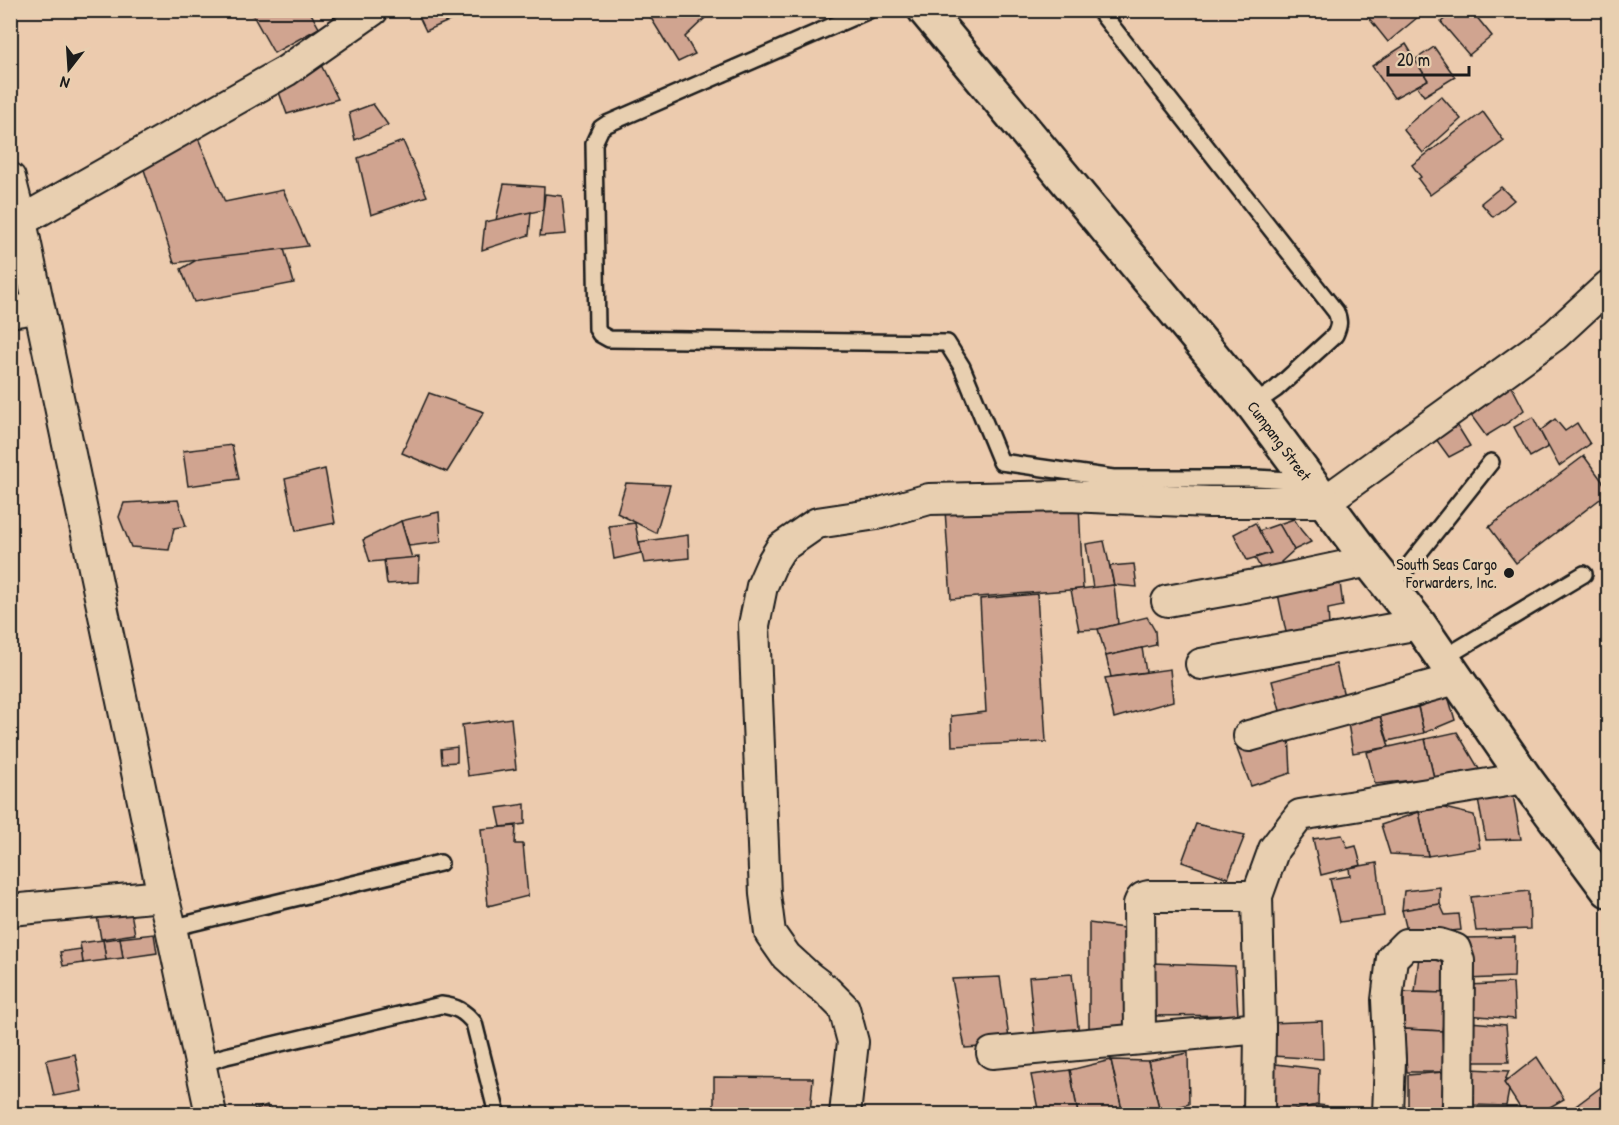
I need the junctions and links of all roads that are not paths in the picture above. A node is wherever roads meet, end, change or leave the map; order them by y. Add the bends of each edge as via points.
1 (373, 10) edge
2 (869, 10) edge
3 (924, 10) edge
4 (1099, 10) edge
5 (10, 178) edge
6 (21, 221) junction
7 (1608, 286) edge
8 (24, 310) edge
9 (1253, 405) junction
10 (1491, 462) dead end
11 (1316, 492) junction
12 (1378, 573) junction
13 (1584, 574) dead end
14 (1167, 601) dead end
15 (1419, 624) junction
16 (1201, 664) dead end
17 (1449, 669) junction
18 (1249, 736) dead end
19 (1525, 778) junction
20 (440, 863) dead end
21 (1608, 890) edge
22 (163, 896) junction
23 (1257, 896) junction
24 (10, 910) edge
25 (171, 928) junction
26 (1260, 1028) junction
27 (1140, 1038) junction
28 (992, 1053) dead end
29 (201, 1064) junction
30 (212, 1114) edge
31 (497, 1114) edge
32 (845, 1114) edge
33 (1259, 1114) edge
34 (1388, 1114) edge
35 (1458, 1114) edge

1 - 6 street via 286,71
2 - 11 lane via 601,128 594,143 600,334 609,339 947,343 962,367 1001,462 1113,478 1255,478
3 - 9 street, Cumpang Street
4 - 9 lane via 1339,319 1335,335
5 - 6 street
6 - 8 street
7 - 11 street via 1555,335
8 - 22 street
9 - 11 street, Cumpang Street
10 - 12 lane via 1403,573
11 - 12 street, Cumpang Street
11 - 32 street via 1209,502 1068,496 930,499 877,514 817,523 782,548 762,586 754,625 765,894 770,933 786,956 844,1008 854,1042
12 - 14 street via 1266,583
12 - 15 street, Cumpang Street
13 - 17 lane
15 - 16 street
15 - 17 street, Cumpang Street
17 - 18 street
17 - 19 street, Cumpang Street
19 - 21 street, Cumpang Street
19 - 23 street via 1300,815 1274,849
20 - 25 lane
22 - 24 street
22 - 25 street
23 - 26 street
23 - 27 street via 1143,897 1139,904
25 - 29 street
26 - 27 street
26 - 33 street
27 - 28 street
29 - 30 street
29 - 31 lane via 441,1005 455,1007 474,1023
34 - 35 street via 1387,1000 1392,958 1406,944 1439,944 1455,950 1459,961

